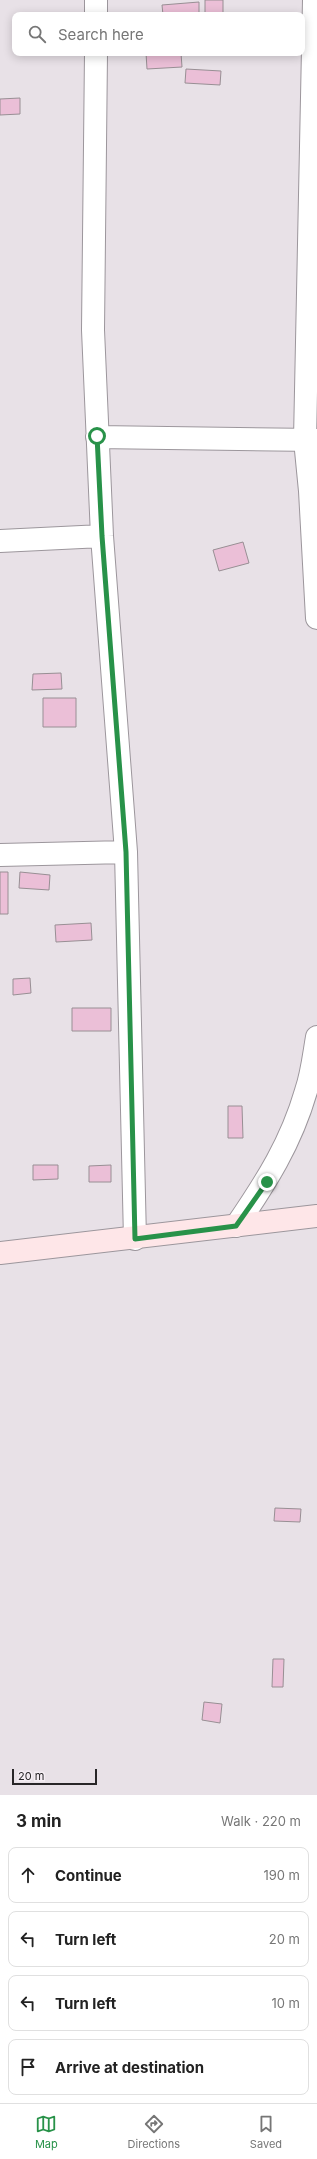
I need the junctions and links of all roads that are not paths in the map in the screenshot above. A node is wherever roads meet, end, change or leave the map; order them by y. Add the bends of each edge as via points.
1 (96, 0) edge
2 (314, 0) edge
3 (96, 12) edge
4 (96, 56) edge
5 (97, 436) junction
6 (311, 440) edge
7 (102, 536) junction
8 (0, 541) edge
9 (317, 618) edge
10 (126, 852) junction
11 (0, 855) edge
12 (317, 1037) edge
13 (317, 1216) edge
14 (236, 1226) junction
15 (135, 1239) junction
16 (0, 1254) edge

1 - 3 street
2 - 6 street
4 - 5 street via 93,330
5 - 6 street
5 - 7 street
6 - 9 street via 310,491
7 - 8 street
7 - 10 street
10 - 11 street
10 - 15 street
12 - 14 street via 307,1090 294,1128 267,1182
13 - 14 main road
14 - 15 main road
15 - 16 main road

